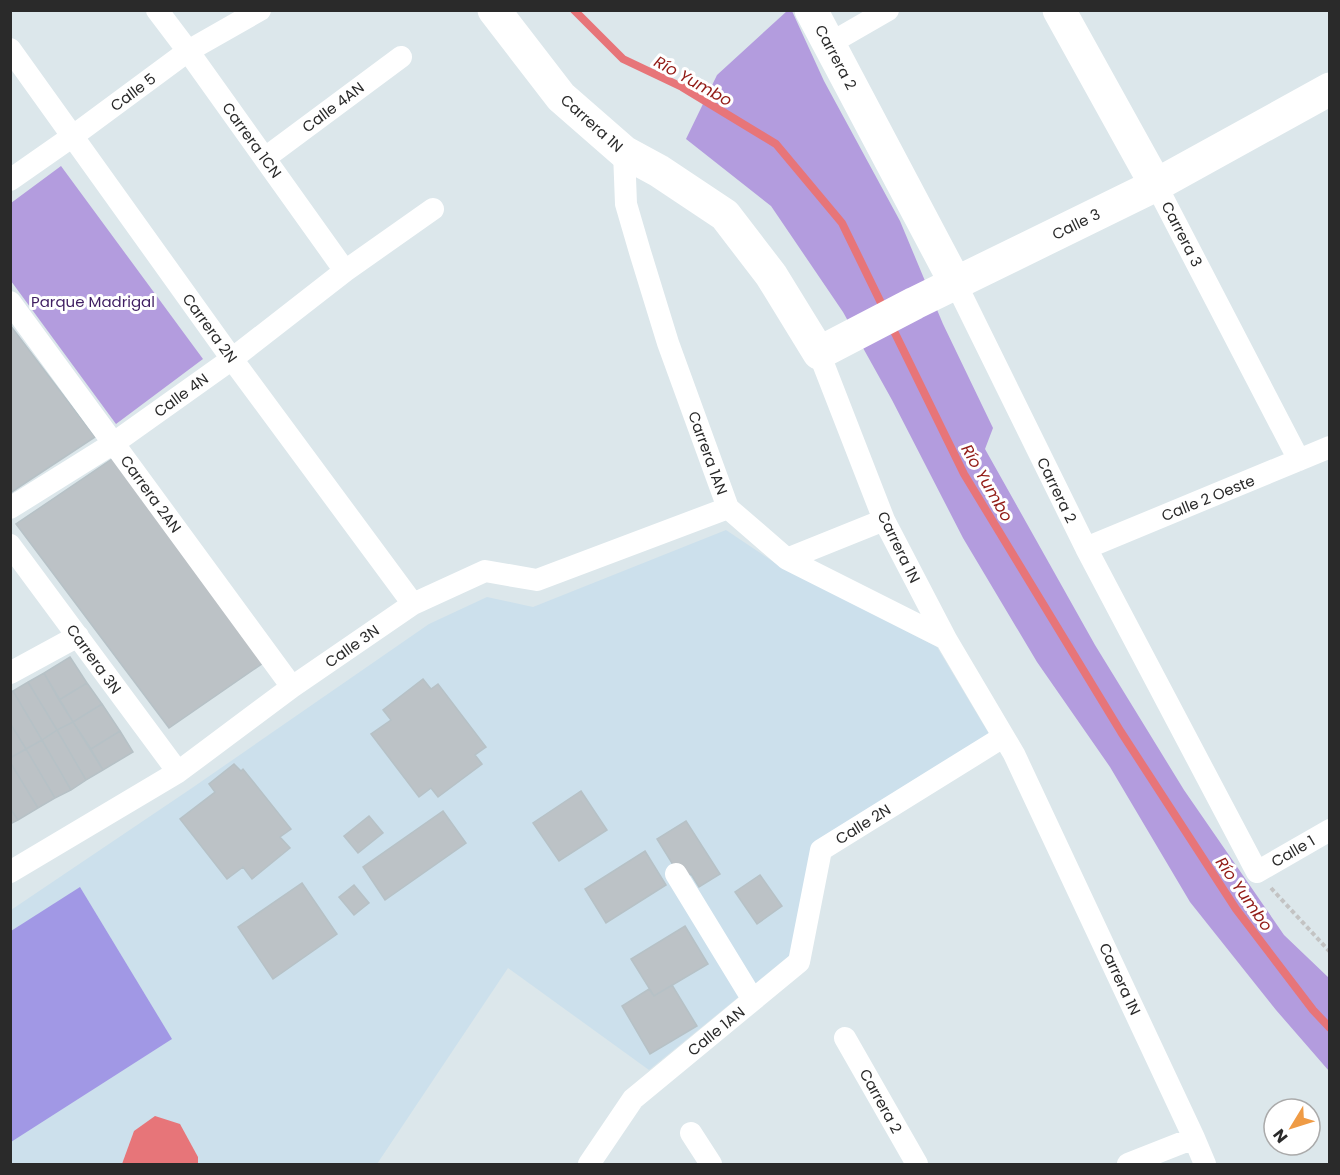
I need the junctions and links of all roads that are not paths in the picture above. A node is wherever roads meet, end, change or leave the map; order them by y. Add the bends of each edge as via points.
1 (157, 10) edge
2 (260, 10) edge
3 (494, 10) edge
4 (811, 10) edge
5 (888, 10) edge
6 (1059, 10) edge
7 (830, 44) junction
8 (10, 49) edge
9 (188, 51) junction
10 (401, 57) dead end
11 (1329, 89) edge
12 (73, 136) junction
13 (624, 152) junction
14 (264, 158) junction
15 (10, 180) edge
16 (1156, 185) junction
17 (433, 209) dead end
18 (345, 271) junction
19 (956, 284) junction
20 (10, 302) edge
21 (825, 350) junction
22 (232, 359) junction
23 (114, 443) junction
24 (1329, 447) edge
25 (1299, 460) junction
26 (10, 507) edge
27 (728, 508) junction
28 (884, 519) junction
29 (10, 545) edge
30 (1086, 548) junction
31 (787, 559) junction
32 (413, 604) junction
33 (78, 636) junction
34 (946, 639) junction
35 (10, 673) edge
36 (292, 687) junction
37 (1003, 737) junction
38 (178, 772) junction
39 (1329, 830) edge
40 (10, 872) edge
41 (1257, 872) joint
42 (676, 874) dead end
43 (799, 963) joint
44 (753, 1000) junction
45 (845, 1038) dead end
46 (691, 1133) dead end
47 (1194, 1138) junction
48 (589, 1164) edge
49 (711, 1164) edge
50 (917, 1164) edge
51 (1128, 1164) edge
52 (1204, 1164) edge

1 - 9 street, Carrera 1CN
2 - 9 street, Calle 5
3 - 13 street, Carrera 1N via 561,97
4 - 7 street, Carrera 2
5 - 7 street
6 - 16 street, Carrera 3
7 - 19 street, Carrera 2
8 - 12 street, Carrera 2N
9 - 12 street, Calle 5
9 - 14 street, Carrera 1CN
10 - 14 street, Calle 4AN
11 - 16 street, Calle 3
12 - 15 street, Calle 5
12 - 22 street, Carrera 2N
13 - 21 street, Carrera 1N via 725,215
13 - 27 street, Carrera 1AN via 626,204 637,242 668,343
14 - 18 street, Carrera 1CN
16 - 19 street, Calle 3
16 - 25 street, Carrera 3
17 - 18 street, Calle 4N
18 - 22 street, Calle 4N
19 - 21 street, Calle 3
19 - 30 street, Carrera 2
20 - 23 street, Carrera 2AN
21 - 28 street, Carrera 1N
22 - 23 street, Calle 4N
22 - 32 street, Carrera 2N
23 - 26 street, Calle 4N
23 - 36 street, Carrera 2AN
24 - 25 street, Calle 2 Oeste
25 - 30 street, Calle 2 Oeste
27 - 31 street, Carrera 1AN
27 - 32 street, Calle 3N via 537,580 486,571
28 - 31 street
28 - 34 street, Carrera 1N
29 - 33 street, Carrera 3N
30 - 41 street, Carrera 2
31 - 34 street, Carrera 1AN
32 - 36 street, Calle 3N
33 - 35 street
33 - 38 street, Carrera 3N
34 - 37 street, Carrera 1N
36 - 38 street, Calle 3N
37 - 43 street, Calle 2N via 821,850
37 - 47 street, Carrera 1N
38 - 40 street, Calle 3N
39 - 41 street, Calle 1
42 - 44 street
43 - 44 street, Calle 1AN
44 - 48 street, Calle 1AN via 633,1100
45 - 50 street, Carrera 2
46 - 49 street
47 - 51 street
47 - 52 street, Carrera 1N

